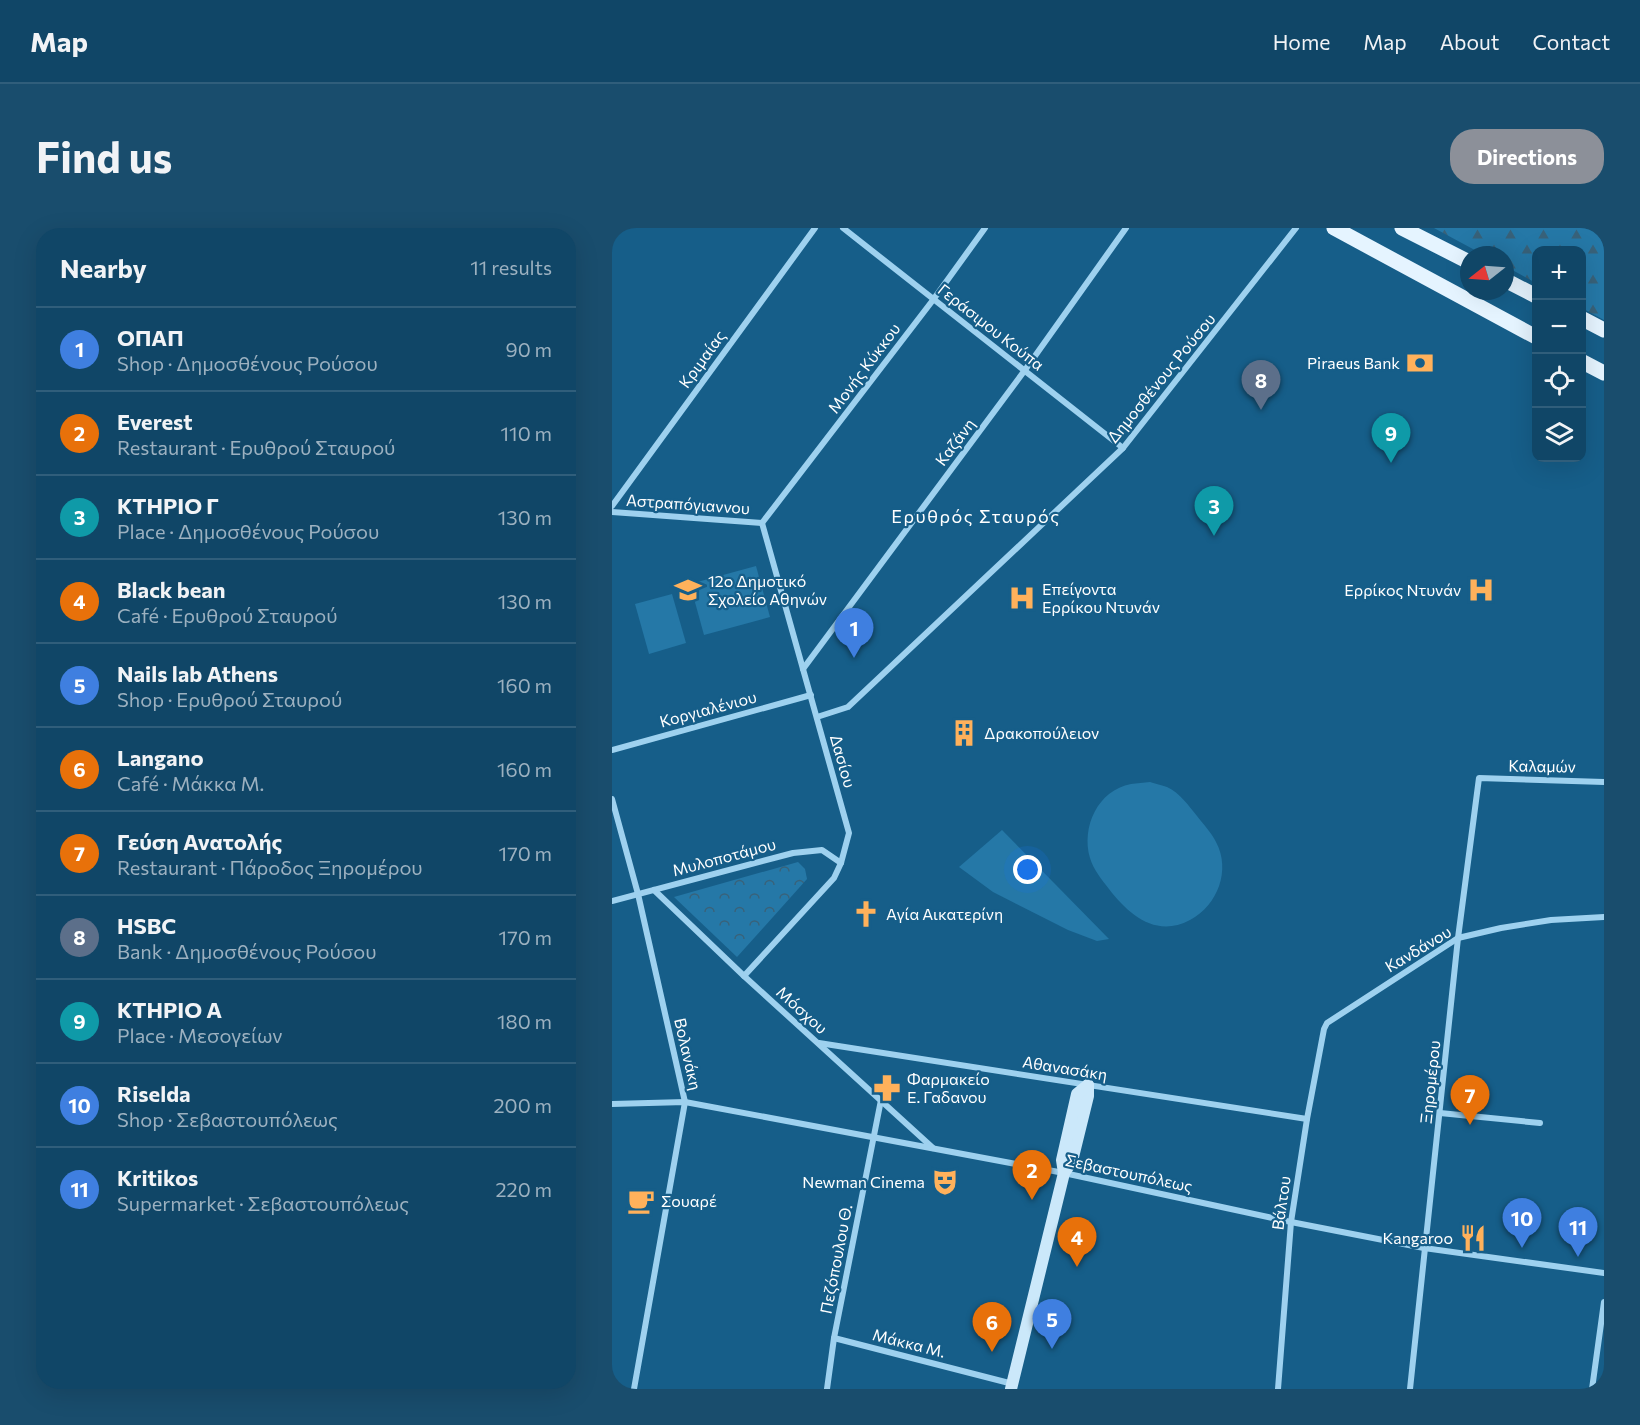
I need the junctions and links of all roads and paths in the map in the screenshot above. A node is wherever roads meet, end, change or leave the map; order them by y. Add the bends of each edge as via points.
1 (618, 228) edge
2 (814, 228) edge
3 (843, 228) edge
4 (985, 228) edge
5 (1125, 228) edge
6 (1296, 228) edge
7 (1334, 228) edge
8 (1402, 228) edge
9 (612, 236) edge
10 (1460, 257) edge
11 (1514, 285) edge
12 (1532, 294) edge
13 (933, 300) junction
14 (1586, 321) edge
15 (1604, 330) edge
16 (1532, 335) edge
17 (1586, 364) edge
18 (1025, 370) junction
19 (1604, 374) edge
20 (1123, 448) junction
21 (612, 506) edge
22 (612, 512) edge
23 (762, 523) junction
24 (803, 669) junction
25 (810, 695) junction
26 (816, 717) junction
27 (612, 750) edge
28 (1479, 778) joint
29 (1604, 782) edge
30 (612, 799) edge
31 (841, 862) junction
32 (654, 890) junction
33 (638, 894) junction
34 (612, 900) edge
35 (1604, 917) edge
36 (1458, 938) junction
37 (744, 976) junction
38 (1327, 1023) joint
39 (819, 1043) junction
40 (1088, 1085) junction
41 (881, 1100) junction
42 (685, 1102) junction
43 (612, 1104) edge
44 (1440, 1113) junction
45 (1307, 1119) junction
46 (1540, 1123) dead end
47 (873, 1137) junction
48 (933, 1148) junction
49 (1064, 1173) junction
50 (1291, 1222) junction
51 (1425, 1248) junction
52 (1604, 1274) edge
53 (1604, 1302) edge
54 (834, 1338) junction
55 (1012, 1387) edge
56 (634, 1389) edge
57 (827, 1389) edge
58 (1278, 1389) edge
59 (1410, 1389) edge
60 (1592, 1389) edge

1 - 9 street
2 - 21 street, Κριμαίας
3 - 13 street, Γεράσιμου Κούπα
4 - 13 street, Μονής Κύκκου
5 - 18 street, Καζάνη
6 - 20 street, Δημοσθένους Ρούσου
7 - 16 main road
8 - 10 main road
11 - 12 main road
13 - 18 street, Γεράσιμου Κούπα
13 - 23 street, Μονής Κύκκου
14 - 15 main road
17 - 19 main road
18 - 20 street, Γεράσιμου Κούπα
18 - 24 street, Καζάνη
20 - 26 street, Δημοσθένους Ρούσου via 848,707
22 - 23 street, Αστραπόγιαννου
23 - 24 street, Δασίου
24 - 25 street, Δασίου
25 - 26 street, Δασίου
25 - 27 street, Κοργιαλένιου
26 - 31 street, Δασίου via 849,833
28 - 29 street, Καλαμών
28 - 36 street, Ξηρομέρου
30 - 33 street, Βολανάκη
31 - 32 street, Μυλοποτάμου via 822,850 794,853
31 - 37 street, Δασίου via 834,878
32 - 33 street, Μυλοποτάμου
32 - 37 street, Μόσχου
33 - 34 street, Μυλοποτάμου
33 - 42 street, Βολανάκη
35 - 36 street, Κανδάνου via 1551,920
36 - 38 street, Κανδάνου
36 - 44 street, Ξηρομέρου
37 - 39 street, Μόσχου
38 - 45 street, Βάλτου
39 - 40 street, Αθανασάκη
39 - 41 street, Μόσχου
40 - 45 street, Αθανασάκη
40 - 49 street via 1072,1161
41 - 47 street, Πεζόπουλου Θ.
41 - 48 street, Μόσχου
42 - 43 street, Σεβαστουπόλεως
42 - 47 street, Σεβαστουπόλεως
42 - 56 street, Βολανάκη
44 - 46 street
44 - 51 street, Ξηρομέρου
45 - 50 street, Βάλτου
47 - 48 street, Σεβαστουπόλεως
47 - 54 street, Πεζόπουλου Θ.
48 - 49 street, Σεβαστουπόλεως
49 - 50 street, Σεβαστουπόλεως
49 - 55 street
50 - 51 street, Σεβαστουπόλεως
50 - 58 street, Βάλτου
51 - 52 street, Σεβαστουπόλεως
51 - 59 street, Ξηρομέρου
53 - 60 street
54 - 55 street, Μάκκα Μ.
54 - 57 street, Πεζόπουλου Θ.

